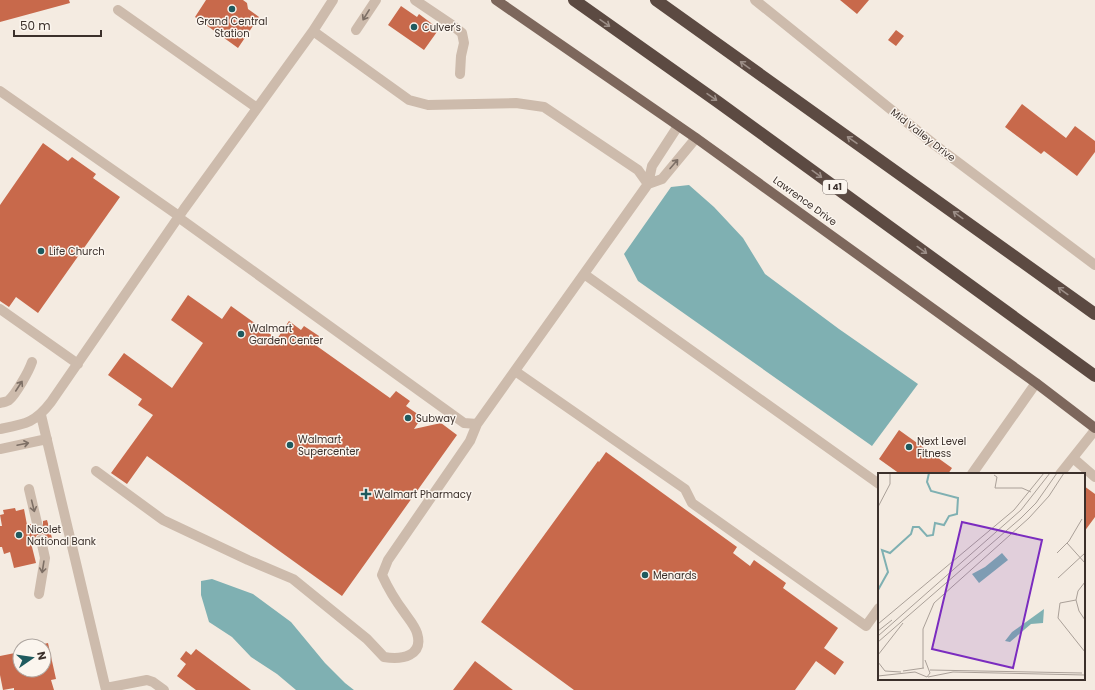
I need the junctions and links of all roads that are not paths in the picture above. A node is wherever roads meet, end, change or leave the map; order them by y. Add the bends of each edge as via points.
1 (333, 0) edge
2 (376, 0) edge
3 (415, 0) edge
4 (496, 0) edge
5 (574, 0) edge
6 (656, 0) edge
7 (754, 0) edge
8 (118, 10) dead end
9 (356, 30) dead end
10 (313, 31) junction
11 (460, 74) dead end
12 (0, 91) edge
13 (257, 108) junction
14 (678, 126) junction
15 (696, 138) junction
16 (648, 184) junction
17 (178, 217) junction
18 (1095, 265) edge
19 (584, 274) junction
20 (0, 309) edge
21 (1095, 314) edge
22 (32, 362) dead end
23 (78, 364) junction
24 (515, 371) junction
25 (1095, 376) edge
26 (1036, 383) junction
27 (0, 403) edge
28 (41, 415) junction
29 (477, 424) junction
30 (0, 429) edge
31 (1095, 430) edge
32 (47, 439) junction
33 (0, 449) edge
34 (1073, 458) junction
35 (96, 471) dead end
36 (973, 473) edge
37 (1061, 473) edge
38 (1095, 478) edge
39 (878, 483) edge
40 (29, 489) dead end
41 (37, 523) tunnel mouth
42 (41, 540) tunnel mouth
43 (39, 594) dead end
44 (878, 609) edge
45 (106, 689) edge
46 (164, 690) edge

1 - 10 street
2 -> 9 street
3 - 11 street via 462,33 464,44
4 - 14 main road, Lawrence Drive
5 -> 25 highway, I 41
21 -> 6 highway
7 - 18 street, Mid Valley Drive via 935,145
8 - 13 street
10 - 13 street
10 - 16 street via 409,100 428,105 516,104 544,107 638,170
12 - 17 street
13 - 17 street
14 - 15 main road, Lawrence Drive
14 - 16 street via 652,166
16 -> 15 street via 662,179
15 - 26 main road, Lawrence Drive
16 - 19 street
17 - 23 street
17 - 29 street via 464,423
19 - 24 street
19 - 39 street
20 - 23 street
27 -> 22 street via 9,400 13,395
23 - 28 street
24 - 29 street
24 - 44 street via 684,489 692,504 866,626
26 - 31 main road, Lawrence Drive
26 - 36 street
28 - 30 street via 28,423
28 - 32 street
29 - 35 street via 470,441 388,560 382,575 389,591 417,631 419,645 405,658 384,657 294,579 163,520
31 - 34 street
33 -> 32 street
32 - 45 street
34 - 37 street
34 - 38 street
40 -> 41 street
42 -> 43 street via 45,558
45 - 46 street via 147,680

